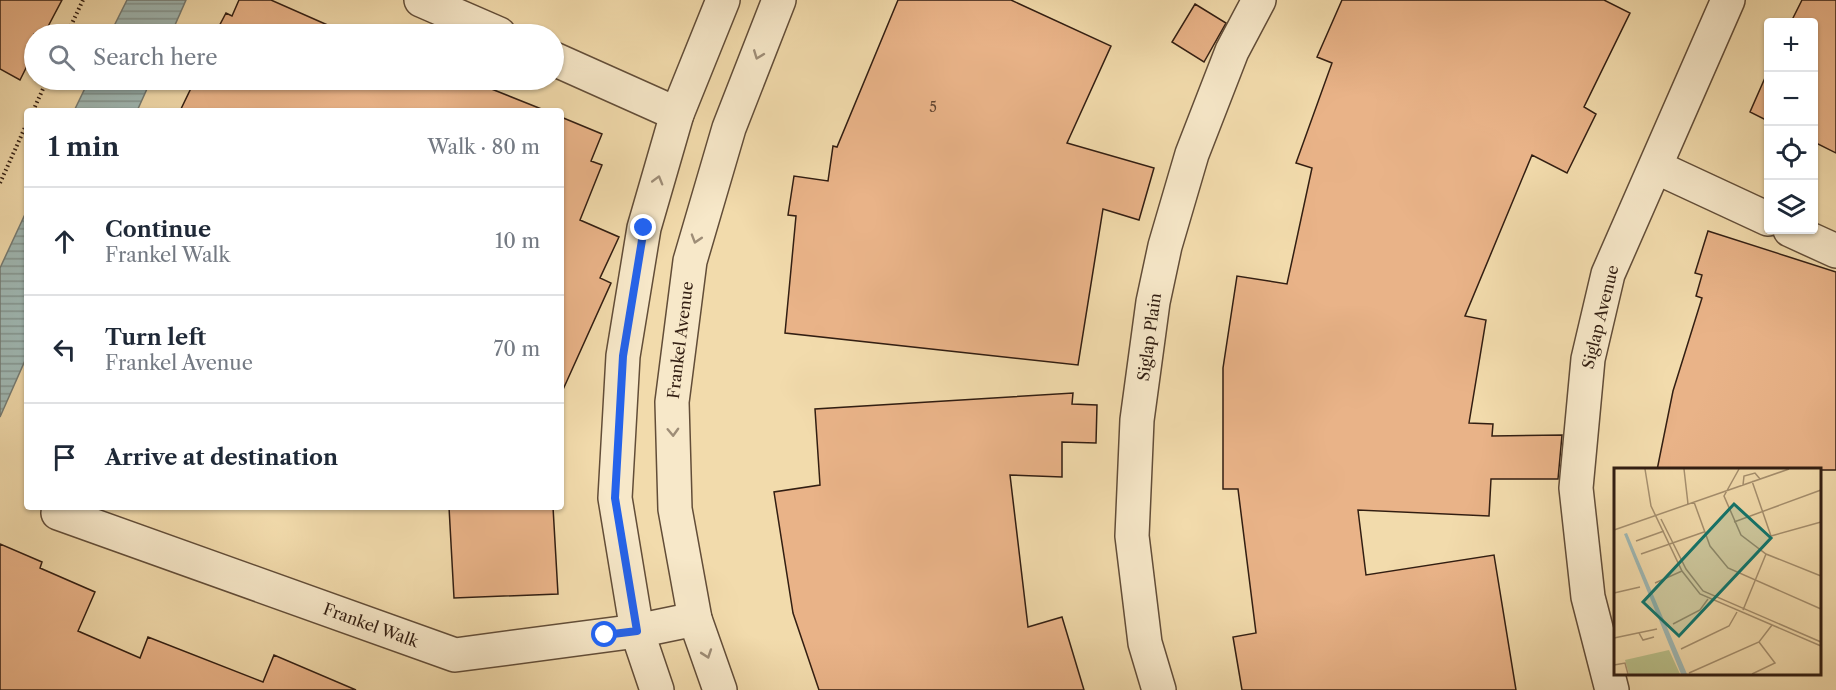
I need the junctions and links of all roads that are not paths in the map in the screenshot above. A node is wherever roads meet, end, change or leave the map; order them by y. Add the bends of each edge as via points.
1 (421, 0) edge
2 (723, 0) edge
3 (779, 0) edge
4 (1259, 0) edge
5 (1728, 0) edge
6 (476, 24) edge
7 (564, 63) edge
8 (677, 114) junction
9 (1656, 167) junction
10 (1764, 217) edge
11 (1799, 234) edge
12 (1836, 251) edge
13 (58, 513) dead end
14 (695, 619) junction
15 (637, 631) junction
16 (657, 690) edge
17 (720, 690) edge
18 (1159, 690) edge
19 (1612, 690) edge

1 - 6 street
2 - 8 street
3 -> 14 street, Frankel Avenue via 729,128 690,261 672,402 675,509
4 - 18 street, Siglap Plain via 1232,51 1192,154 1153,303 1137,420 1132,536 1145,643
5 - 9 street, Siglap Avenue
7 - 8 street
15 -> 8 street via 615,498 623,356 644,228
9 - 10 street
9 - 19 street, Siglap Avenue via 1608,274 1588,359 1576,488 1588,597
11 - 12 street
13 - 15 street, Frankel Walk via 455,655
14 - 15 street, Frankel Walk
14 -> 17 street, Frankel Avenue
15 - 16 street

